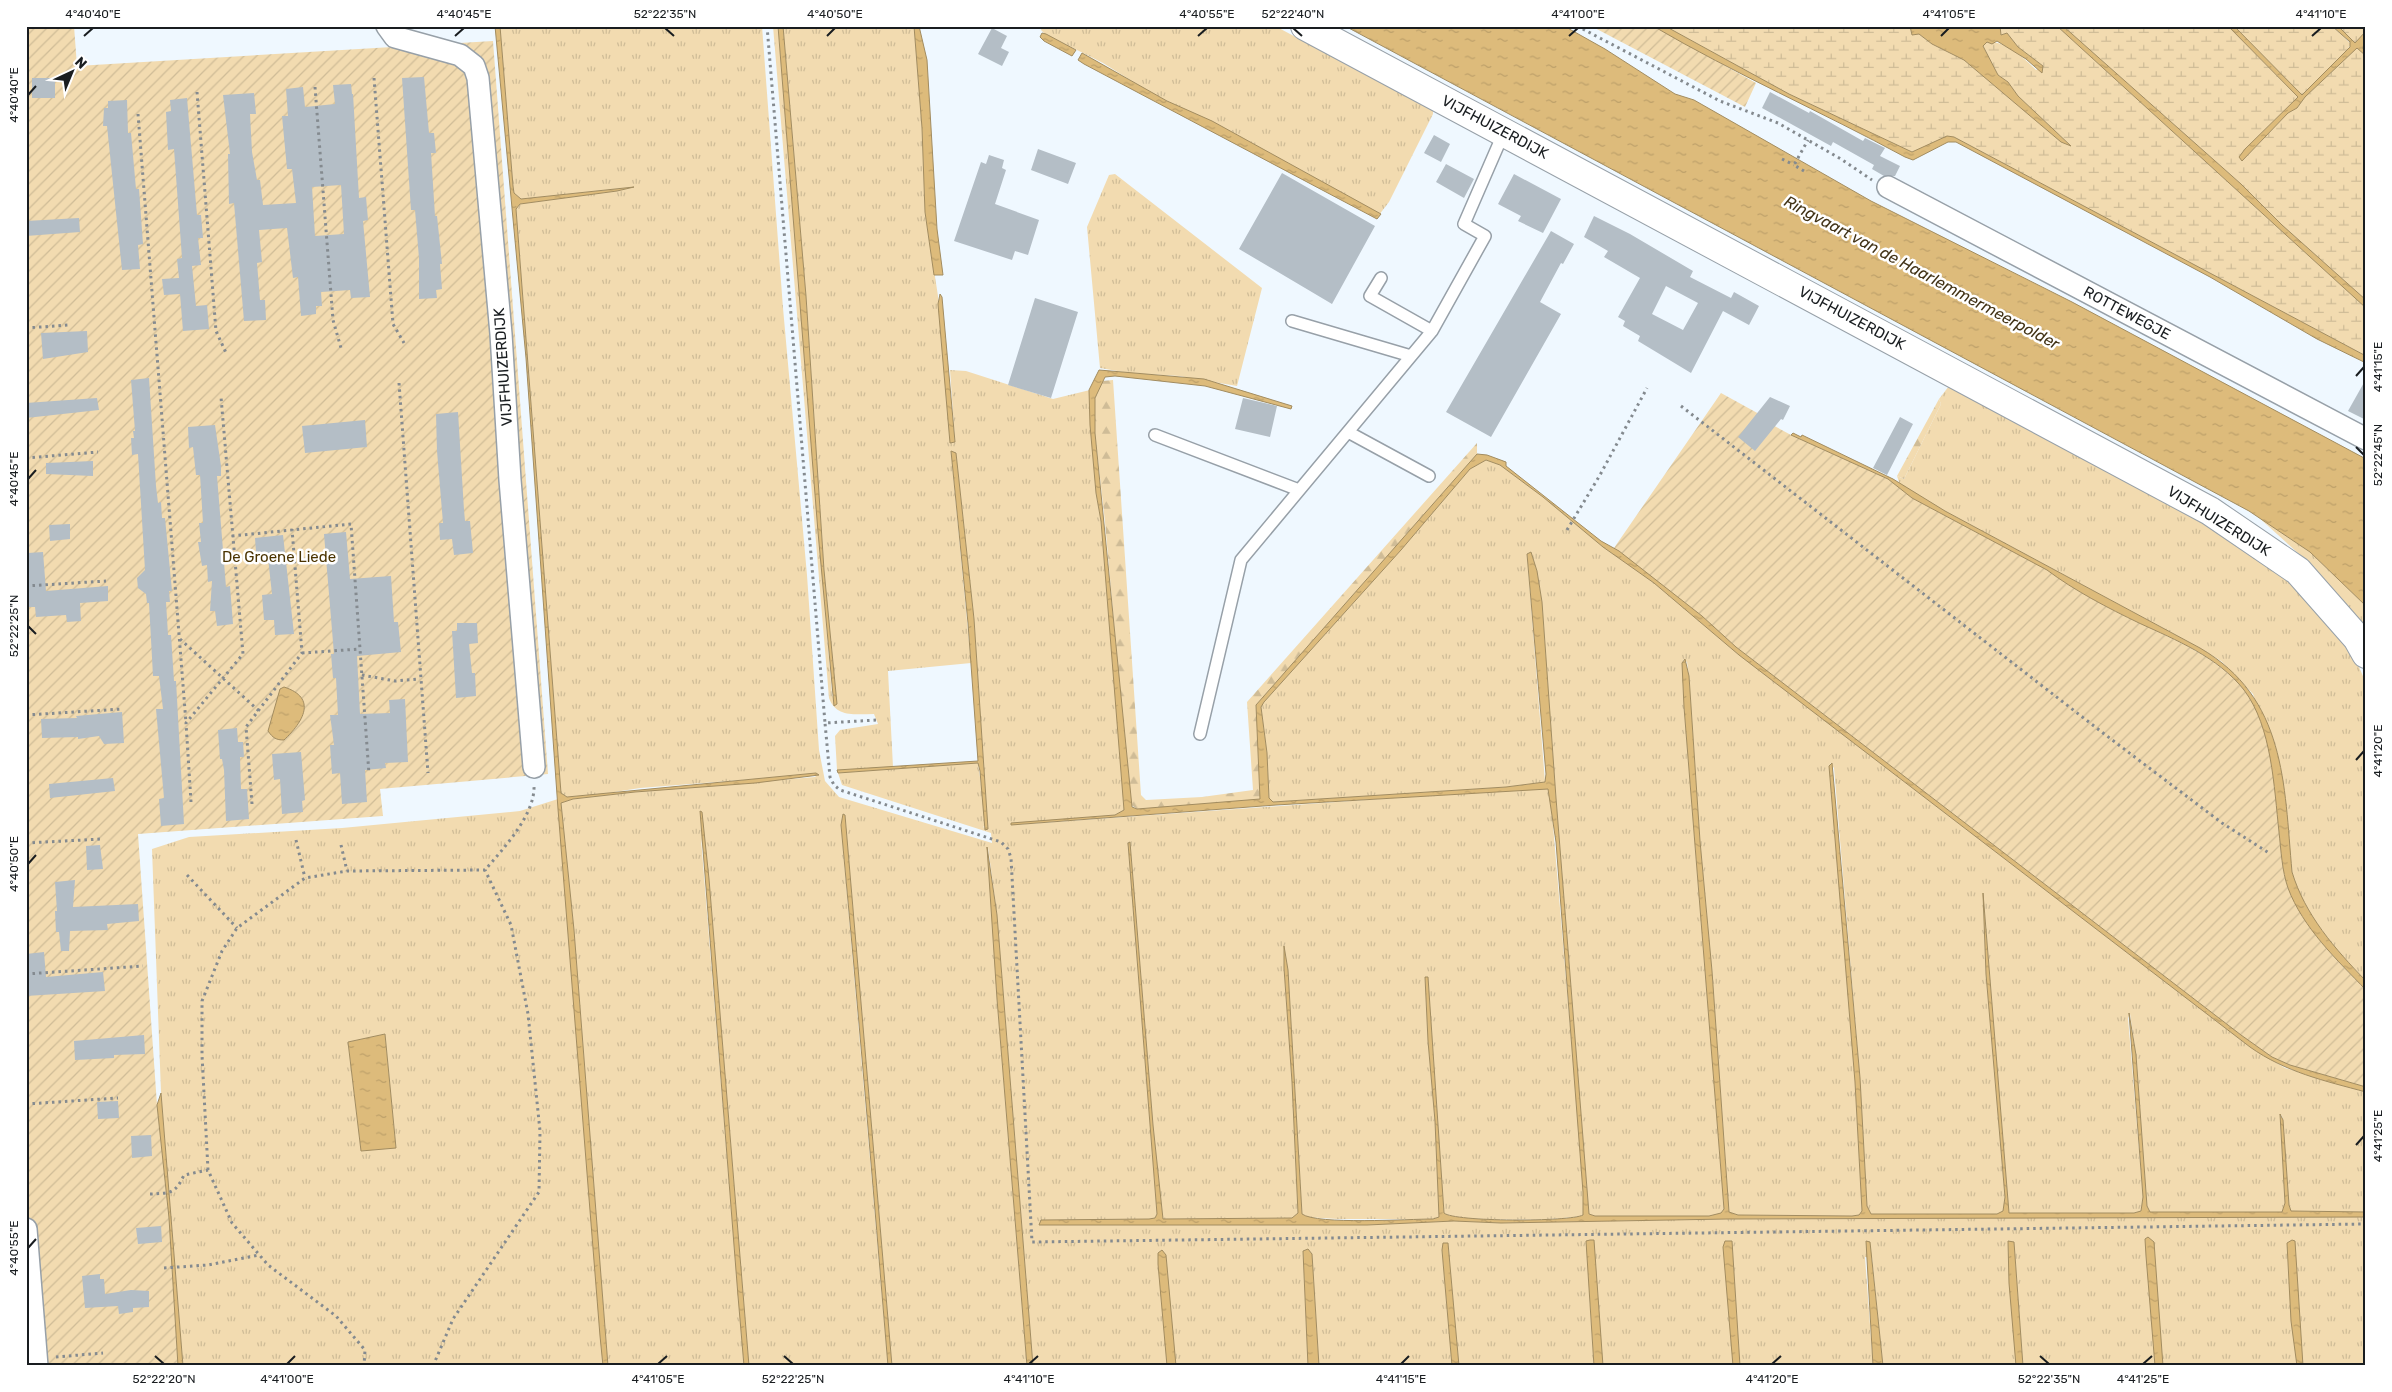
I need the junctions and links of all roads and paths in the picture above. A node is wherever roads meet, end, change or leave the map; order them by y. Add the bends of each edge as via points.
1 (387, 26) edge
2 (767, 26) edge
3 (1304, 26) edge
4 (1577, 26) edge
5 (374, 78) dead end
6 (315, 88) dead end
7 (197, 92) dead end
8 (138, 114) dead end
9 (1504, 132) junction
10 (1808, 140) junction
11 (1782, 159) dead end
12 (1794, 166) junction
13 (1804, 171) dead end
14 (1888, 187) joint
15 (1381, 278) dead end
16 (1292, 321) dead end
17 (69, 325) dead end
18 (26, 328) edge
19 (1432, 331) junction
20 (404, 343) dead end
21 (341, 348) dead end
22 (227, 355) dead end
23 (1411, 356) junction
24 (399, 383) dead end
25 (1647, 388) dead end
26 (221, 397) dead end
27 (1681, 406) dead end
28 (1348, 432) junction
29 (1155, 435) dead end
30 (2366, 439) edge
31 (98, 452) dead end
32 (26, 458) edge
33 (1429, 476) dead end
34 (1299, 490) junction
35 (292, 530) junction
36 (1567, 530) dead end
37 (232, 536) junction
38 (106, 581) dead end
39 (26, 586) edge
40 (180, 639) junction
41 (360, 649) junction
42 (302, 653) junction
43 (2366, 654) edge
44 (362, 675) junction
45 (223, 677) junction
46 (420, 679) junction
47 (122, 709) dead end
48 (258, 711) junction
49 (26, 715) edge
50 (876, 720) dead end
51 (186, 723) junction
52 (825, 723) junction
53 (1200, 734) dead end
54 (534, 767) joint
55 (428, 773) dead end
56 (369, 774) dead end
57 (191, 802) dead end
58 (252, 804) dead end
59 (102, 839) dead end
60 (296, 840) dead end
61 (26, 843) edge
62 (342, 845) dead end
63 (2269, 853) dead end
64 (485, 870) junction
65 (347, 871) junction
66 (187, 875) dead end
67 (305, 878) junction
68 (238, 928) junction
69 (143, 966) dead end
70 (26, 974) edge
71 (118, 1098) dead end
72 (26, 1104) edge
73 (208, 1170) junction
74 (150, 1194) dead end
75 (2366, 1224) edge
76 (26, 1229) edge
77 (260, 1255) junction
78 (164, 1268) dead end
79 (103, 1353) dead end
80 (36, 1362) edge
81 (364, 1366) edge
82 (433, 1366) edge

1 - 54 street, VIJFHUIZERDIJK via 395,36 460,55 474,66 478,78
2 - 52 path
3 - 9 street, VIJFHUIZERDIJK
4 - 10 path via 1720,101 1778,123
5 - 20 path via 393,324
6 - 21 path via 333,320
7 - 22 path via 216,331
8 - 40 path
9 - 19 lane via 1464,224 1485,236
9 - 43 street, VIJFHUIZERDIJK via 2210,511 2298,571 2357,638
10 - 12 path
10 - 14 path via 1865,177
11 - 12 path
12 - 13 path
14 - 30 street, ROTTEWEGJE
15 - 19 lane via 1370,296
16 - 23 lane
17 - 18 path
19 - 23 lane
23 - 28 lane
24 - 46 path
25 - 36 path
26 - 37 path
27 - 63 path via 2103,733 2222,823
28 - 33 lane
28 - 34 lane
29 - 34 lane
31 - 32 path
34 - 53 lane via 1241,560
35 - 37 path
35 - 41 path via 351,524
35 - 42 path
37 - 45 path via 243,654
38 - 39 path
40 - 45 path
40 - 51 path
41 - 42 path
41 - 44 path
42 - 48 path
44 - 46 path via 384,680
44 - 56 path
45 - 48 path
45 - 51 path
46 - 55 path
47 - 49 path
48 - 58 path via 246,727
50 - 52 path
51 - 57 path
52 - 75 path via 830,777 840,790 1001,842 1008,849 1032,1242
54 - 64 path via 534,796 513,837
59 - 61 path
60 - 67 path
62 - 65 path
64 - 65 path
64 - 82 path via 511,925 528,1014 540,1131 539,1192 452,1319
65 - 67 path
66 - 68 path
67 - 68 path
68 - 73 path via 222,952 202,1001
69 - 70 path
71 - 72 path
73 - 74 path via 184,1175 172,1192
73 - 77 path via 232,1223
76 - 80 street
77 - 78 path via 208,1265
77 - 81 path via 268,1265 336,1316 365,1350
79 - 80 path

